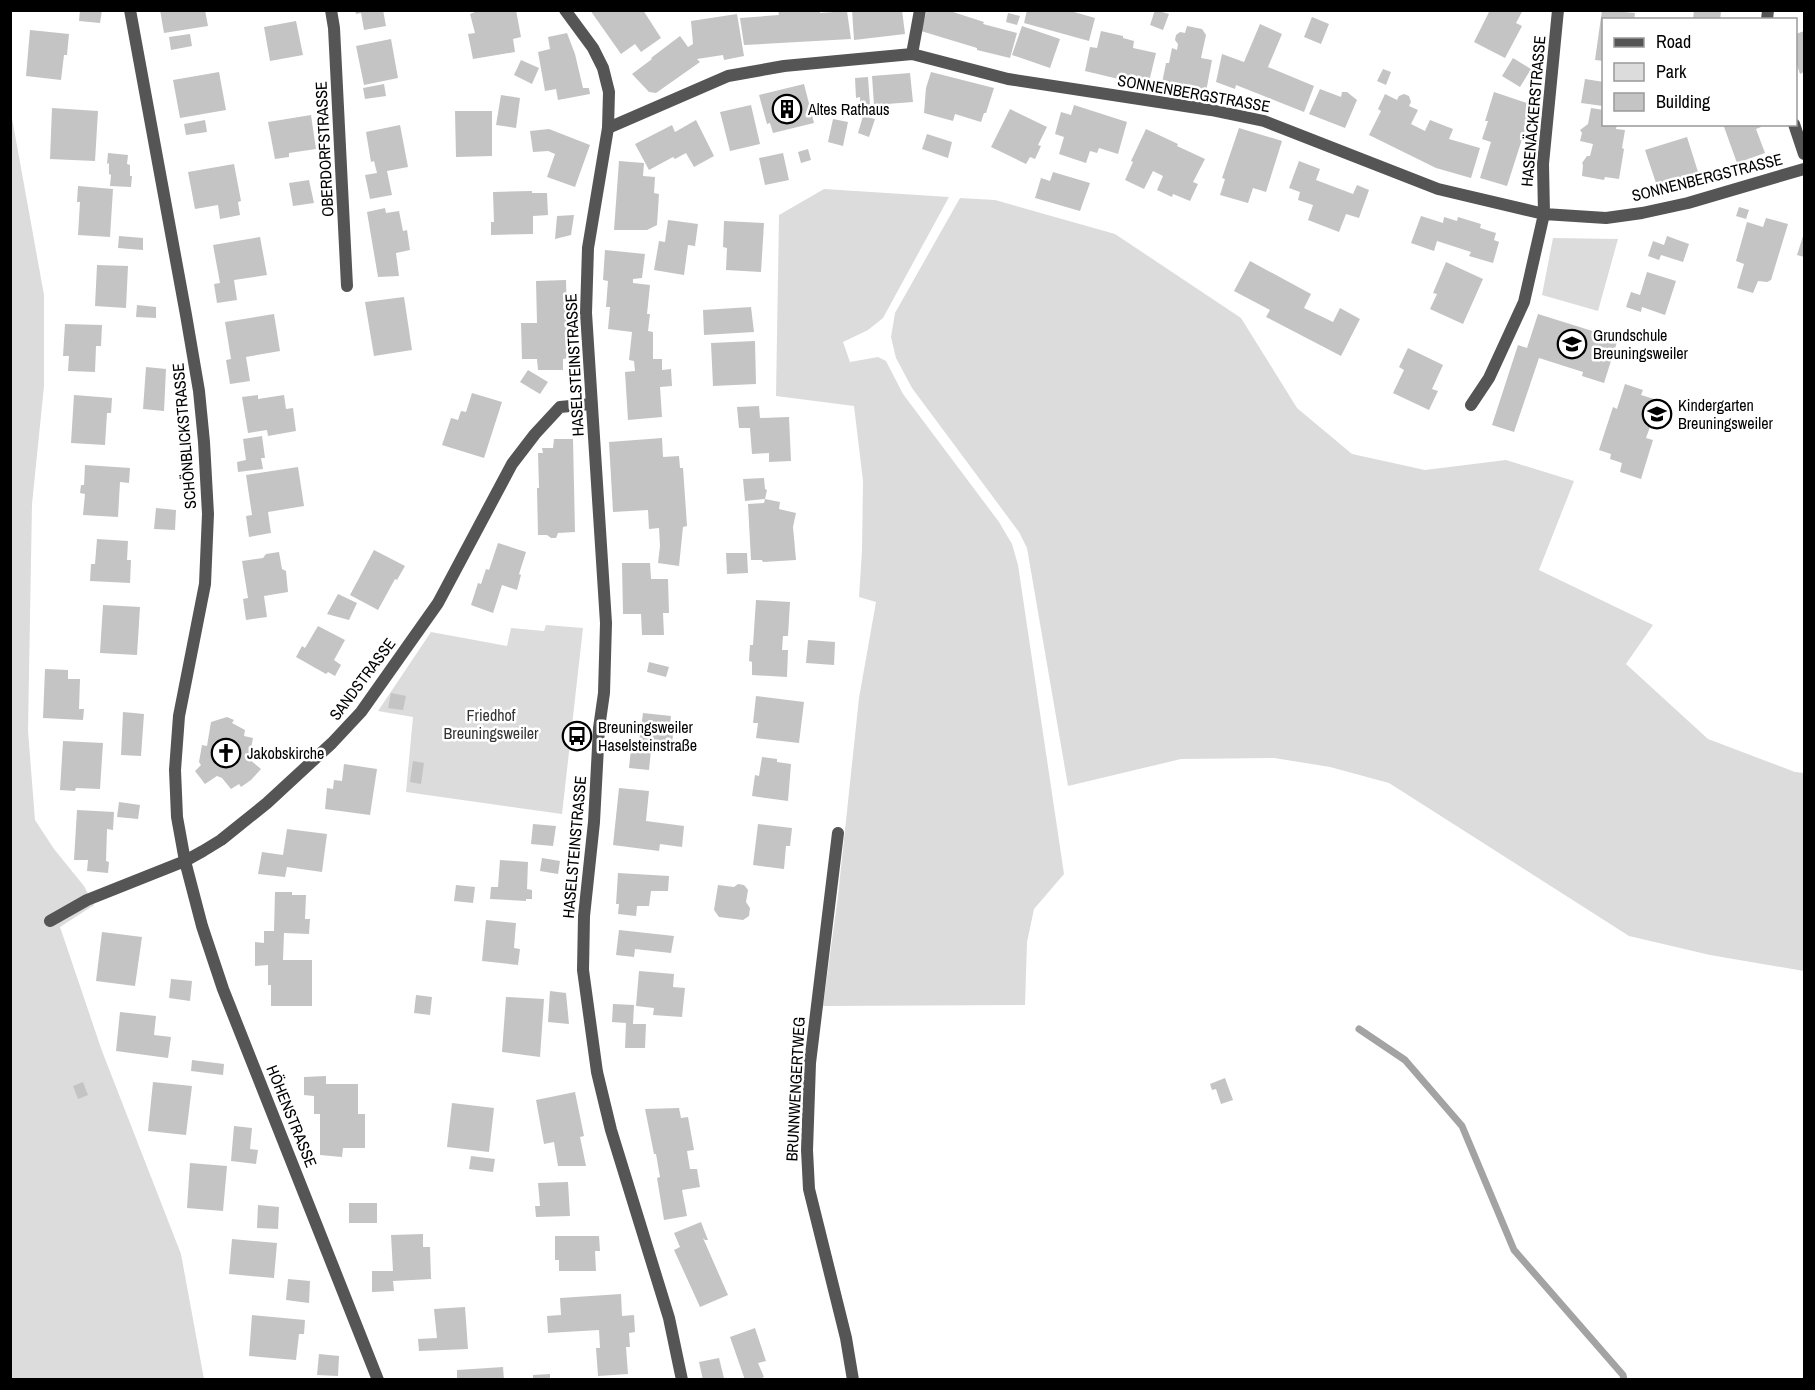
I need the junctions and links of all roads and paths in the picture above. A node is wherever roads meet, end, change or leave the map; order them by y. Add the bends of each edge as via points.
1 (130, 10) edge
2 (331, 10) edge
3 (565, 10) edge
4 (920, 10) edge
5 (1558, 10) edge
6 (912, 54) junction
7 (1795, 126) edge
8 (608, 128) junction
9 (1804, 154) edge
10 (1804, 169) edge
11 (1544, 214) junction
12 (346, 286) dead end
13 (591, 404) junction
14 (1471, 405) dead end
15 (838, 833) dead end
16 (185, 861) junction
17 (50, 921) dead end
18 (378, 1380) edge
19 (682, 1380) edge
20 (853, 1380) edge

1 - 16 street, SCHÖNBLICKSTRASSE via 186,315 204,442 208,514 205,584 178,716 175,770 177,818
2 - 12 street, OBERDORFSTRASSE
3 - 8 street, HASELSTEINSTRASSE via 603,68 609,92
4 - 6 street
5 - 11 street, HASENÄCKERSTRASSE via 1543,164
6 - 8 street, SONNENBERGSTRASSE via 784,66 728,76
6 - 11 street, SONNENBERGSTRASSE via 1008,79 1264,121 1438,189
7 - 9 street
8 - 13 street, HASELSTEINSTRASSE via 588,248 586,313
10 - 11 street, SONNENBERGSTRASSE via 1642,213 1606,218
11 - 14 street, HASENÄCKERSTRASSE via 1524,302 1489,378
13 - 16 street, SANDSTRASSE via 560,407 512,464 438,603 354,720 267,803 220,840
13 - 19 street, HASELSTEINSTRASSE via 606,623 583,970 597,1072 608,1118 669,1318
15 - 20 street, BRUNNWENGERTWEG via 810,1063 807,1150 809,1189
16 - 17 street, SANDSTRASSE via 87,900
16 - 18 street, HÖHENSTRASSE via 224,989

